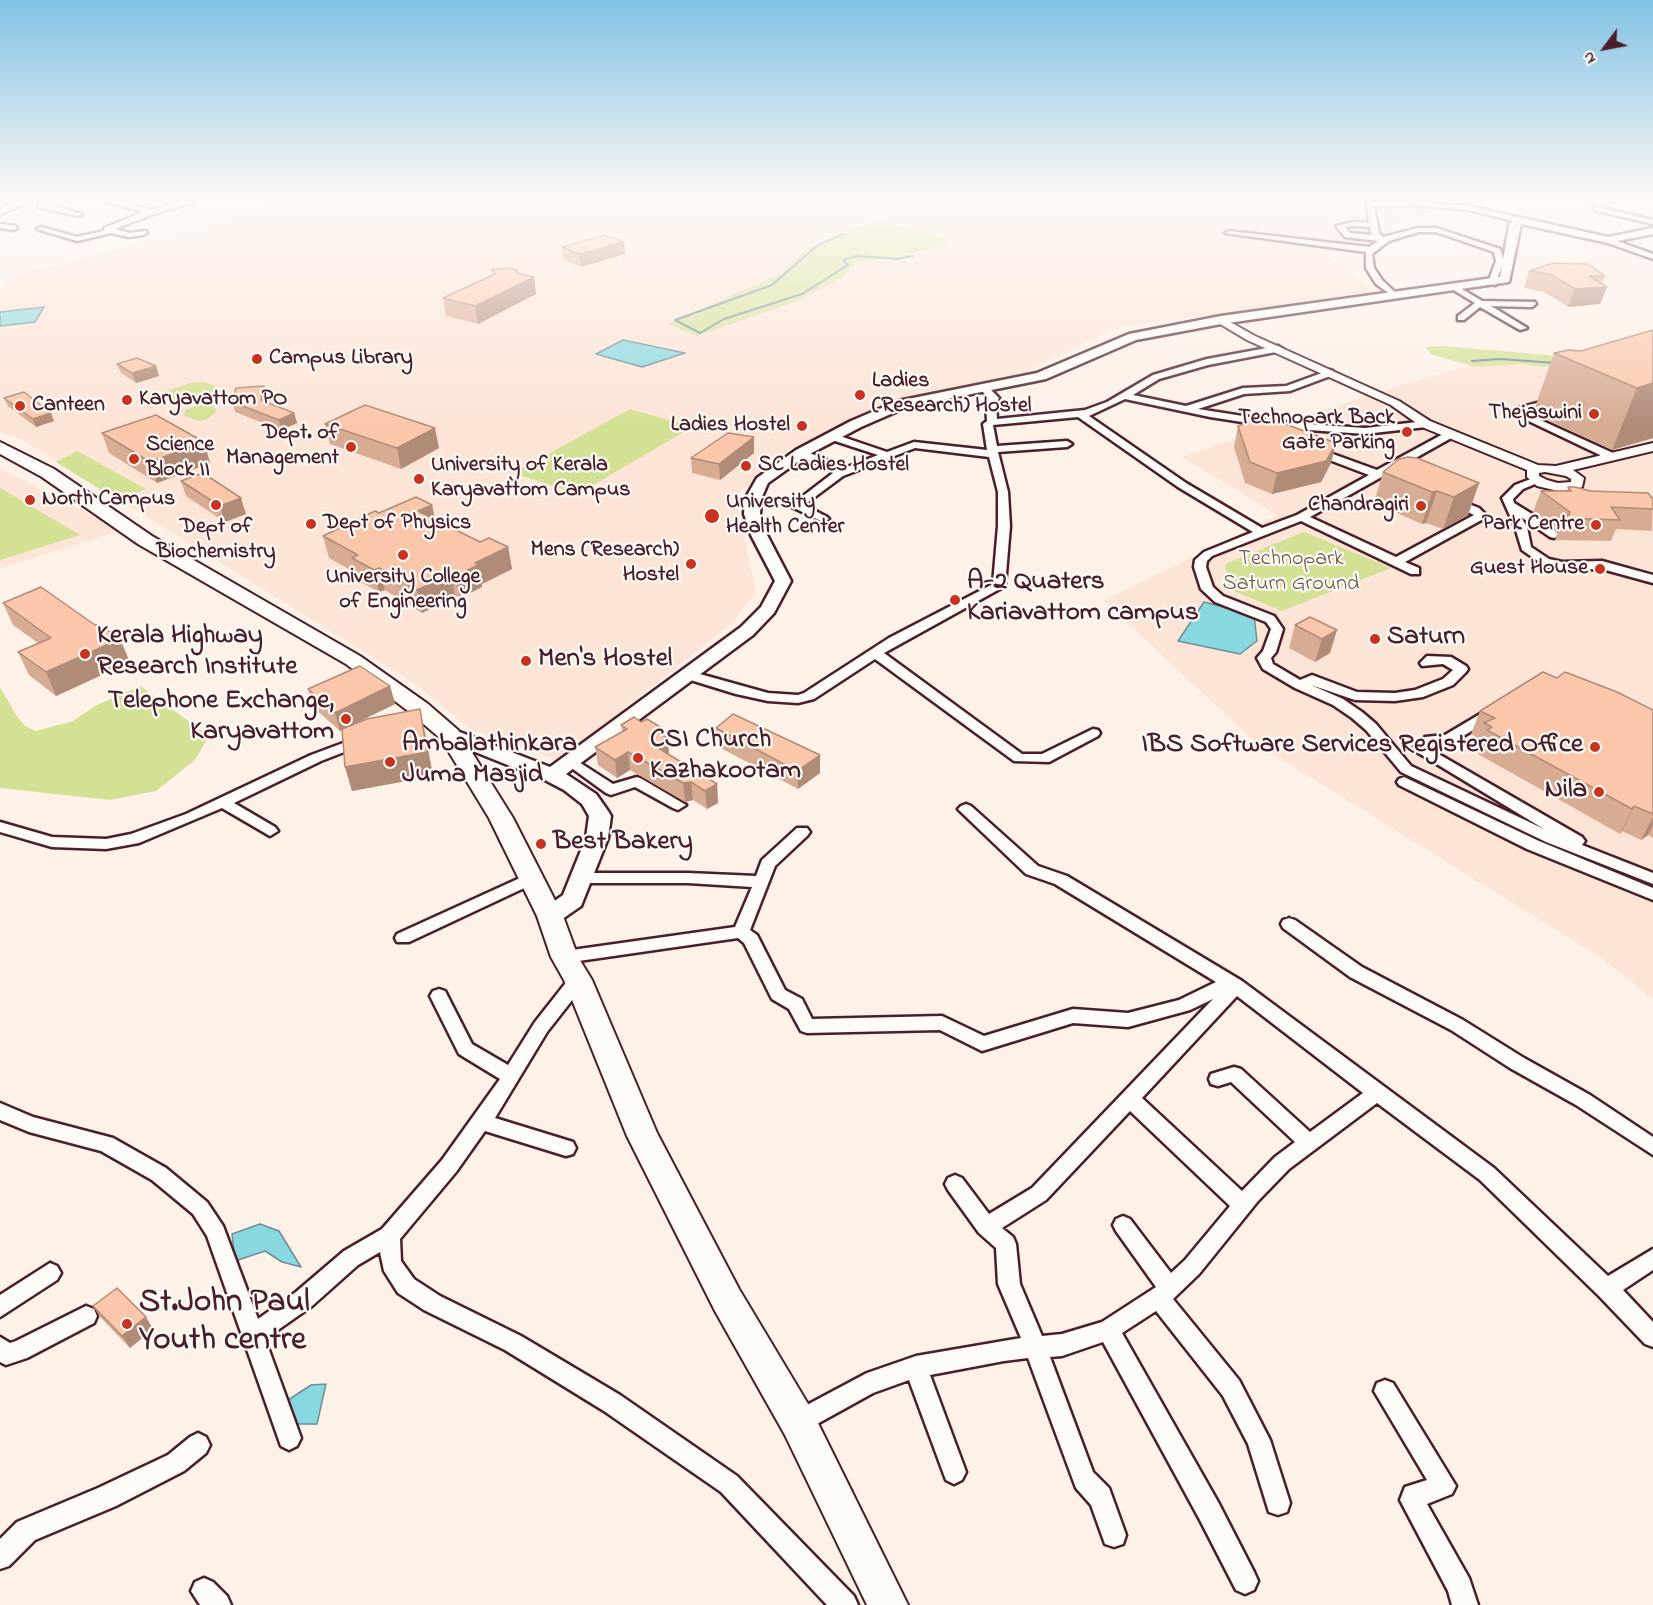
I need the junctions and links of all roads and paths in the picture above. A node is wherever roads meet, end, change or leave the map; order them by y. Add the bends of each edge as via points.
1 (1375, 276) edge
2 (1496, 276) edge
3 (1507, 276) edge
4 (1495, 282) junction
5 (1455, 287) junction
6 (1394, 295) junction
7 (1484, 303) junction
8 (1532, 304) dead end
9 (1461, 318) dead end
10 (1221, 320) junction
11 (1523, 328) dead end
12 (1278, 349) junction
13 (1330, 373) junction
14 (984, 388) junction
15 (1125, 396) junction
16 (1564, 399) edge
17 (1187, 409) junction
18 (1080, 414) junction
19 (992, 422) junction
20 (1426, 424) junction
21 (1449, 435) junction
22 (833, 437) junction
23 (1066, 444) dead end
24 (0, 447) edge
25 (1653, 447) edge
26 (1308, 449) edge
27 (992, 452) junction
28 (801, 453) junction
29 (1653, 454) edge
30 (890, 456) junction
31 (1604, 457) junction
32 (838, 474) junction
33 (1536, 474) junction
34 (1380, 479) junction
35 (1570, 487) junction
36 (1445, 498) edge
37 (1509, 505) junction
38 (1301, 518) junction
39 (824, 519) dead end
40 (1262, 533) junction
41 (1554, 535) dead end
42 (1396, 562) junction
43 (1415, 571) dead end
44 (1653, 579) edge
45 (876, 654) junction
46 (1427, 663) dead end
47 (689, 675) junction
48 (1300, 685) junction
49 (1501, 708) edge
50 (378, 733) edge
51 (1093, 733) dead end
52 (450, 735) junction
53 (571, 761) junction
54 (552, 775) junction
55 (1404, 782) dead end
56 (222, 802) junction
57 (678, 806) dead end
58 (966, 809) dead end
59 (0, 827) edge
60 (270, 831) dead end
61 (802, 832) dead end
62 (1602, 859) junction
63 (531, 878) junction
64 (581, 878) junction
65 (1653, 879) edge
66 (762, 882) junction
67 (1653, 894) edge
68 (550, 916) junction
69 (1289, 924) dead end
70 (741, 932) junction
71 (403, 938) dead end
72 (565, 957) junction
73 (578, 980) junction
74 (1236, 986) junction
75 (439, 996) dead end
76 (512, 1076) junction
77 (1218, 1079) dead end
78 (1377, 1093) junction
79 (1129, 1098) junction
80 (0, 1111) edge
81 (482, 1122) junction
82 (1309, 1143) junction
83 (1653, 1147) edge
84 (566, 1148) dead end
85 (955, 1184) dead end
86 (1244, 1206) junction
87 (1123, 1225) dead end
88 (986, 1227) junction
89 (389, 1236) junction
90 (1653, 1258) edge
91 (50, 1273) dead end
92 (1607, 1289) junction
93 (1164, 1293) junction
94 (0, 1307) edge
95 (86, 1316) dead end
96 (1108, 1330) junction
97 (252, 1335) junction
98 (1653, 1337) edge
99 (1036, 1347) junction
100 (0, 1348) edge
101 (916, 1367) junction
102 (1385, 1391) dead end
103 (798, 1422) junction
104 (290, 1438) dead end
105 (198, 1445) dead end
106 (954, 1472) dead end
107 (1278, 1503) dead end
108 (1114, 1535) dead end
109 (0, 1557) edge
110 (1245, 1581) dead end
111 (845, 1605) edge
112 (888, 1605) edge
113 (1465, 1605) edge

1 - 6 street
2 - 4 street
3 - 4 main road
4 - 5 main road
4 - 7 street via 1498,286
5 - 6 main road
5 - 7 street
6 - 10 main road
7 - 8 street
7 - 9 street
7 - 11 street
10 - 12 street
10 - 14 main road via 1133,337 1041,376
12 - 13 street
12 - 15 street via 1181,369 1156,377
13 - 17 street via 1287,389 1243,391
13 - 20 street via 1395,403
14 - 19 street via 994,398
14 - 22 main road via 903,404
15 - 17 street
15 - 18 street
16 - 31 street via 1519,414 1609,455
17 - 20 street via 1281,425 1348,430
18 - 19 street
18 - 40 street via 1182,485
19 - 27 street via 988,424
20 - 21 street
21 - 33 street via 1521,462
21 - 34 street
22 - 28 main road
22 - 30 street
23 - 27 street
24 - 52 main road via 48,473 145,540 353,660 411,714
25 - 31 street
26 - 34 street
27 - 30 street via 914,445
27 - 45 street via 1003,492 999,585
28 - 32 street via 835,467
28 - 47 main road via 762,481 753,499 752,514 759,535 783,581 768,609 747,631
29 - 35 street
30 - 32 street
31 - 35 street
32 - 39 street via 796,506
33 - 35 street
33 - 35 street via 1549,486
33 - 37 street via 1507,498
34 - 38 street via 1360,483
36 - 42 street via 1481,516
37 - 41 street
37 - 44 street via 1521,527 1526,548 1545,562 1562,566 1602,565
38 - 40 street
38 - 42 street
40 - 48 street via 1208,554 1201,560 1200,572 1207,589 1219,599 1265,615 1275,623 1277,629 1264,658 1268,666
42 - 43 street
45 - 47 street via 798,699 758,695
45 - 51 street via 1019,758 1044,759
46 - 48 street via 1432,659 1446,660 1461,669 1448,682 1418,694 1395,697 1361,697 1312,679
47 - 53 main road
48 - 62 street via 1358,715 1406,769
49 - 62 street via 1448,739 1430,740 1419,749
50 - 56 street
52 - 54 main road
52 - 63 main road via 501,818
53 - 54 main road
53 - 57 street via 611,790 637,782
54 - 64 main road via 589,799 600,816 597,838
55 - 67 street via 1533,845
56 - 59 street via 134,839 106,844 52,842
56 - 60 street
58 - 74 street via 1032,870 1061,880
61 - 66 street via 768,864
62 - 65 street
63 - 68 main road
63 - 71 street
64 - 66 street
64 - 68 main road via 573,900
66 - 70 street
68 - 72 main road
69 - 83 street via 1356,972 1457,1025
70 - 72 street
70 - 74 street via 750,939 778,994 796,1004 807,1026 942,1023 982,1044 1073,1016 1128,1020 1184,1005 1224,986
72 - 73 main road
73 - 76 street via 541,1027
73 - 103 main road via 643,1136 727,1300
74 - 78 street
74 - 79 street
75 - 76 street via 465,1049
76 - 81 street
77 - 82 street via 1234,1074
78 - 82 street
78 - 92 street via 1487,1174
79 - 86 street
79 - 88 street via 1039,1194
80 - 97 street via 29,1124 106,1144 159,1174 200,1208 216,1232
81 - 84 street
81 - 89 street
82 - 86 street via 1282,1163
85 - 88 street
86 - 93 street via 1192,1267
87 - 93 street
88 - 99 street via 1006,1245 1009,1284
89 - 97 street via 351,1258 304,1299
89 - 111 street via 391,1264 406,1286 612,1402 729,1484
90 - 92 street
91 - 94 street
92 - 98 street
93 - 96 street
93 - 107 street via 1231,1388 1258,1440
95 - 100 street via 19,1351 6,1354
96 - 99 street via 1062,1345
96 - 110 street
97 - 104 street
99 - 101 street
99 - 108 street via 1042,1374 1082,1475 1100,1497
101 - 103 street via 867,1384
101 - 106 street
102 - 113 street via 1444,1486 1414,1496 1413,1500 1460,1587
103 - 112 main road
105 - 109 street via 176,1464 26,1531

